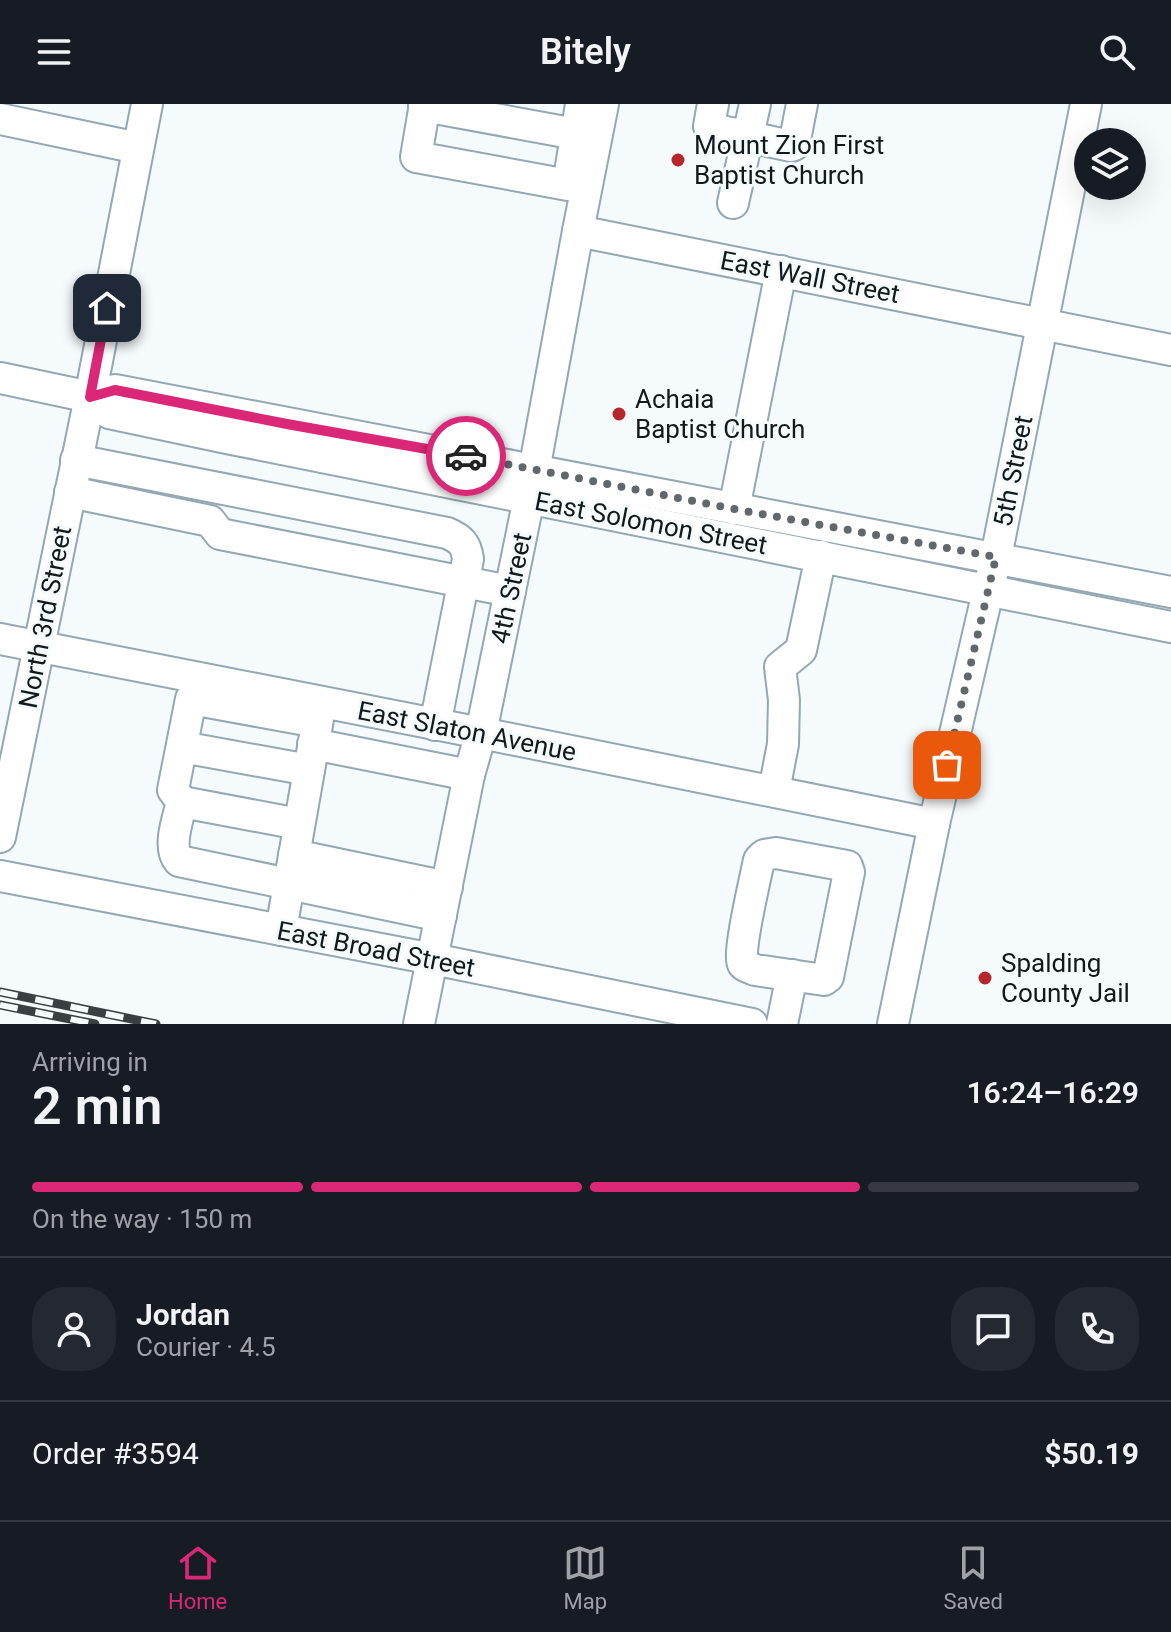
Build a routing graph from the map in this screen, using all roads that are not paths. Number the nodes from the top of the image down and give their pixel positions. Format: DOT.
graph roads {
  1 [pos="147,104"];
  2 [pos="713,104"];
  3 [pos="755,104"];
  4 [pos="802,104"];
  5 [pos="1086,104"];
  6 [pos="425,105"];
  7 [pos="603,106"];
  8 [pos="0,119"];
  9 [pos="576,134"];
  10 [pos="746,137"];
  11 [pos="138,148"];
  12 [pos="733,203"];
  13 [pos="578,231"];
  14 [pos="781,271"];
  15 [pos="1043,323"];
  16 [pos="1171,350"];
  17 [pos="0,378"];
  18 [pos="90,397"];
  19 [pos="227,438"];
  20 [pos="76,460"];
  21 [pos="535,469"];
  22 [pos="218,488"];
  23 [pos="70,492"];
  24 [pos="529,498"];
  25 [pos="734,509"];
  26 [pos="210,521"];
  27 [pos="821,556"];
  28 [pos="996,557"];
  29 [pos="464,582"];
  30 [pos="989,590"];
  31 [pos="510,591"];
  32 [pos="1171,592"];
  33 [pos="1171,627"];
  34 [pos="0,639"];
  35 [pos="39,647"];
  36 [pos="435,725"];
  37 [pos="481,733"];
  38 [pos="315,735"];
  39 [pos="182,747"];
  40 [pos="469,775"];
  41 [pos="774,791"];
  42 [pos="182,802"];
  43 [pos="299,824"];
  44 [pos="934,824"];
  45 [pos="0,837"];
  46 [pos="291,870"];
  47 [pos="0,876"];
  48 [pos="444,901"];
  49 [pos="281,930"];
  50 [pos="433,959"];
  51 [pos="792,975"];
  52 [pos="419,1024"];
  53 [pos="752,1024"];
  54 [pos="782,1024"];
  55 [pos="893,1024"];
  1 -- 11 [label="street, North 3rd Street"];
  2 -- 10 [label="street"];
  3 -- 10 [label="street"];
  4 -- 10 [label="street"];
  5 -- 15 [label="street, 5th Street"];
  6 -- 9 [label="street"];
  6 -- 9 [label="street"];
  7 -- 9 [label="street"];
  7 -- 13 [label="street, 4th Street"];
  8 -- 11 [label="street"];
  10 -- 12 [label="street"];
  11 -- 18 [label="street, North 3rd Street"];
  13 -- 14 [label="street, East Wall Street"];
  13 -- 21 [label="street, 4th Street"];
  14 -- 15 [label="street, East Wall Street"];
  14 -- 25 [label="street"];
  15 -- 16 [label="street, East Wall Street"];
  15 -- 28 [label="street, 5th Street"];
  17 -- 18 [label="street, East Solomon Street"];
  18 -- 19 [label="street, East Solomon Street"];
  18 -- 20 [label="street, North 3rd Street"];
  18 -- 21 [label="street, East Solomon Street"];
  19 -- 22 [label="street"];
  19 -- 24 [label="street, East Solomon Street"];
  20 -- 22 [label="street"];
  20 -- 23 [label="street, North 3rd Street"];
  21 -- 24 [label="street, 4th Street"];
  21 -- 25 [label="street, East Solomon Street"];
  22 -- 26 [label="street"];
  22 -- 29 [label="street"];
  23 -- 26 [label="street"];
  23 -- 35 [label="street, North 3rd Street"];
  24 -- 27 [label="street, East Solomon Street"];
  24 -- 31 [label="street, 4th Street"];
  25 -- 28 [label="street, East Solomon Street"];
  26 -- 29 [label="street"];
  27 -- 30 [label="street, East Solomon Street"];
  27 -- 41 [label="street"];
  28 -- 30 [label="street, 5th Street"];
  28 -- 32 [label="street, East Solomon Street"];
  29 -- 31 [label="street"];
  29 -- 36 [label="street"];
  30 -- 33 [label="street, East Solomon Street"];
  30 -- 44 [label="street, 5th Street"];
  31 -- 37 [label="street, 4th Street"];
  34 -- 35 [label="street, East Slaton Avenue"];
  35 -- 38 [label="street, East Slaton Avenue"];
  35 -- 45 [label="street, North 3rd Street"];
  36 -- 37 [label="street, East Slaton Avenue"];
  36 -- 38 [label="street, East Slaton Avenue"];
  37 -- 40 [label="street, 4th Street"];
  37 -- 41 [label="street, East Slaton Avenue"];
  38 -- 39 [label="street"];
  38 -- 39 [label="street"];
  38 -- 40 [label="street"];
  38 -- 43 [label="street"];
  39 -- 42 [label="street"];
  40 -- 48 [label="street, 4th Street"];
  41 -- 44 [label="street, East Slaton Avenue"];
  42 -- 43 [label="street"];
  42 -- 46 [label="street"];
  43 -- 46 [label="street"];
  44 -- 55 [label="street, 5th Street"];
  46 -- 48 [label="street"];
  46 -- 49 [label="street"];
  47 -- 49 [label="street, East Broad Street"];
  48 -- 50 [label="street, 4th Street"];
  49 -- 50 [label="street, East Broad Street"];
  50 -- 52 [label="street, 4th Street"];
  50 -- 53 [label="street, East Broad Street"];
  51 -- 51 [label="street"];
  51 -- 54 [label="street"];
}
